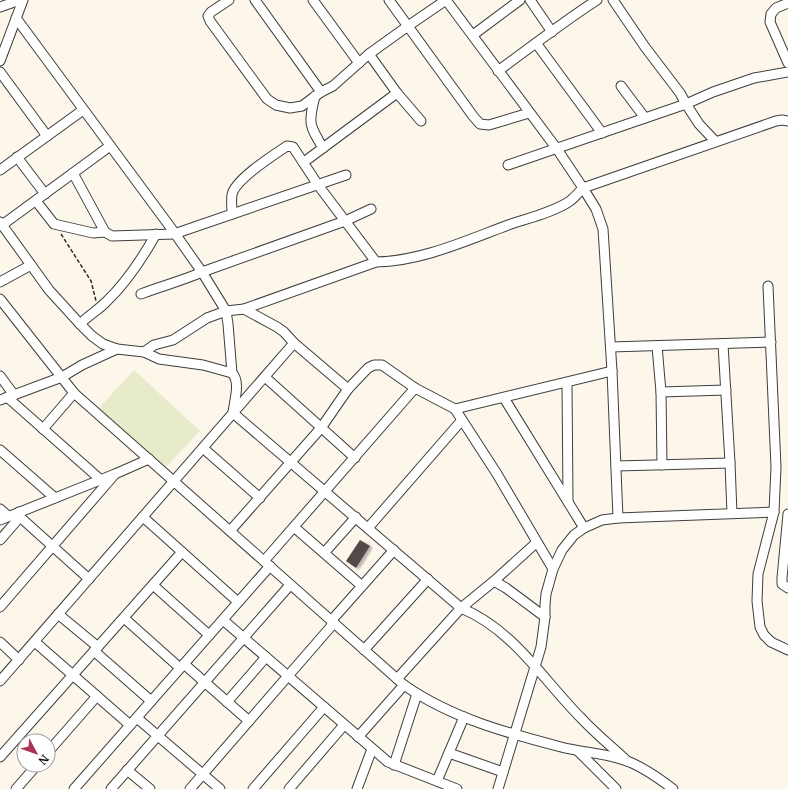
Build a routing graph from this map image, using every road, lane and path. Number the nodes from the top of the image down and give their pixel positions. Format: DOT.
graph roads {
  1 [pos="22,0"];
  2 [pos="229,0"];
  3 [pos="255,0"];
  4 [pos="313,0"];
  5 [pos="389,0"];
  6 [pos="446,0"];
  7 [pos="520,0"];
  8 [pos="530,0"];
  9 [pos="597,0"];
  10 [pos="613,0"];
  11 [pos="788,3"];
  12 [pos="0,8"];
  13 [pos="16,18"];
  14 [pos="408,26"];
  15 [pos="552,32"];
  16 [pos="473,35"];
  17 [pos="536,43"];
  18 [pos="369,54"];
  19 [pos="1,59"];
  20 [pos="359,63"];
  21 [pos="788,63"];
  22 [pos="498,71"];
  23 [pos="0,72"];
  24 [pos="788,72"];
  25 [pos="621,86"];
  26 [pos="397,93"];
  27 [pos="318,94"];
  28 [pos="686,104"];
  29 [pos="83,110"];
  30 [pos="529,113"];
  31 [pos="645,118"];
  32 [pos="421,121"];
  33 [pos="788,121"];
  34 [pos="602,133"];
  35 [pos="47,136"];
  36 [pos="715,141"];
  37 [pos="110,146"];
  38 [pos="322,148"];
  39 [pos="557,149"];
  40 [pos="17,157"];
  41 [pos="304,162"];
  42 [pos="508,165"];
  43 [pos="0,170"];
  44 [pos="73,173"];
  45 [pos="346,175"];
  46 [pos="318,185"];
  47 [pos="583,188"];
  48 [pos="46,194"];
  49 [pos="36,201"];
  50 [pos="371,209"];
  51 [pos="232,214"];
  52 [pos="345,221"];
  53 [pos="1,224"];
  54 [pos="54,224"];
  55 [pos="105,232"];
  56 [pos="156,234"];
  57 [pos="174,234"];
  58 [pos="376,262"];
  59 [pos="31,265"];
  60 [pos="202,272"];
  61 [pos="0,282"];
  62 [pos="768,286"];
  63 [pos="141,294"];
  64 [pos="0,298"];
  65 [pos="244,308"];
  66 [pos="96,309"];
  67 [pos="226,311"];
  68 [pos="80,324"];
  69 [pos="770,342"];
  70 [pos="294,343"];
  71 [pos="723,344"];
  72 [pos="658,346"];
  73 [pos="611,347"];
  74 [pos="117,349"];
  75 [pos="144,352"];
  76 [pos="612,371"];
  77 [pos="232,373"];
  78 [pos="0,376"];
  79 [pos="62,377"];
  80 [pos="265,377"];
  81 [pos="567,382"];
  82 [pos="415,388"];
  83 [pos="348,389"];
  84 [pos="726,390"];
  85 [pos="660,392"];
  86 [pos="74,393"];
  87 [pos="7,397"];
  88 [pos="504,398"];
  89 [pos="455,409"];
  90 [pos="233,413"];
  91 [pos="462,420"];
  92 [pos="321,428"];
  93 [pos="43,429"];
  94 [pos="203,448"];
  95 [pos="0,450"];
  96 [pos="355,458"];
  97 [pos="148,459"];
  98 [pos="292,462"];
  99 [pos="730,463"];
  100 [pos="662,465"];
  101 [pos="616,466"];
  102 [pos="115,474"];
  103 [pos="101,480"];
  104 [pos="174,482"];
  105 [pos="326,491"];
  106 [pos="55,498"];
  107 [pos="260,498"];
  108 [pos="568,503"];
  109 [pos="0,509"];
  110 [pos="774,512"];
  111 [pos="732,513"];
  112 [pos="19,514"];
  113 [pos="788,514"];
  114 [pos="143,517"];
  115 [pos="356,517"];
  116 [pos="4,518"];
  117 [pos="618,518"];
  118 [pos="294,527"];
  119 [pos="368,528"];
  120 [pos="584,528"];
  121 [pos="230,531"];
  122 [pos="0,540"];
  123 [pos="536,543"];
  124 [pos="52,546"];
  125 [pos="394,550"];
  126 [pos="182,552"];
  127 [pos="324,552"];
  128 [pos="267,564"];
  129 [pos="552,569"];
  130 [pos="89,579"];
  131 [pos="428,579"];
  132 [pos="494,581"];
  133 [pos="153,585"];
  134 [pos="290,585"];
  135 [pos="362,586"];
  136 [pos="788,588"];
  137 [pos="238,602"];
  138 [pos="0,607"];
  139 [pos="461,608"];
  140 [pos="58,614"];
  141 [pos="546,617"];
  142 [pos="124,618"];
  143 [pos="223,620"];
  144 [pos="333,622"];
  145 [pos="209,635"];
  146 [pos="244,638"];
  147 [pos="0,642"];
  148 [pos="35,642"];
  149 [pos="96,649"];
  150 [pos="364,650"];
  151 [pos="788,650"];
  152 [pos="266,657"];
  153 [pos="18,660"];
  154 [pos="182,666"];
  155 [pos="535,667"];
  156 [pos="73,675"];
  157 [pos="288,676"];
  158 [pos="397,679"];
  159 [pos="0,682"];
  160 [pos="205,682"];
  161 [pos="404,686"];
  162 [pos="417,694"];
  163 [pos="96,696"];
  164 [pos="151,701"];
  165 [pos="227,702"];
  166 [pos="324,707"];
  167 [pos="464,717"];
  168 [pos="137,718"];
  169 [pos="249,721"];
  170 [pos="130,725"];
  171 [pos="344,725"];
  172 [pos="158,735"];
  173 [pos="514,735"];
  174 [pos="358,737"];
  175 [pos="56,743"];
  176 [pos="372,749"];
  177 [pos="578,751"];
  178 [pos="449,753"];
  179 [pos="0,757"];
  180 [pos="627,761"];
  181 [pos="394,765"];
  182 [pos="127,770"];
  183 [pos="503,772"];
  184 [pos="29,773"];
  185 [pos="203,774"];
  186 [pos="436,781"];
  187 [pos="16,789"];
  188 [pos="74,789"];
  189 [pos="111,789"];
  190 [pos="150,789"];
  191 [pos="190,789"];
  192 [pos="220,789"];
  193 [pos="253,789"];
  194 [pos="289,789"];
  195 [pos="357,789"];
  196 [pos="457,789"];
  197 [pos="498,789"];
  198 [pos="616,789"];
  199 [pos="673,789"];
  1 -- 12 [label="street"];
  1 -- 13 [label="street"];
  2 -- 27 [label="street"];
  3 -- 27 [label="street"];
  4 -- 20 [label="street"];
  5 -- 14 [label="street"];
  6 -- 14 [label="street"];
  6 -- 16 [label="street"];
  7 -- 16 [label="street"];
  8 -- 15 [label="street"];
  9 -- 15 [label="street"];
  10 -- 28 [label="street"];
  11 -- 21 [label="street"];
  13 -- 19 [label="street"];
  13 -- 29 [label="street"];
  14 -- 18 [label="street"];
  14 -- 30 [label="street"];
  15 -- 17 [label="street"];
  16 -- 22 [label="street"];
  17 -- 22 [label="street"];
  17 -- 34 [label="street"];
  18 -- 20 [label="street"];
  18 -- 26 [label="street"];
  20 -- 27 [label="street"];
  22 -- 30 [label="street"];
  23 -- 35 [label="street"];
  24 -- 28 [label="street"];
  25 -- 31 [label="street"];
  26 -- 32 [label="street"];
  26 -- 38 [label="street"];
  27 -- 38 [label="street"];
  28 -- 31 [label="street"];
  28 -- 36 [label="street"];
  29 -- 35 [label="street"];
  29 -- 37 [label="street"];
  30 -- 39 [label="street"];
  31 -- 34 [label="street"];
  33 -- 36 [label="street"];
  34 -- 39 [label="street"];
  35 -- 40 [label="street"];
  36 -- 47 [label="street"];
  37 -- 44 [label="street"];
  37 -- 57 [label="street"];
  38 -- 41 [label="street"];
  39 -- 42 [label="street"];
  39 -- 47 [label="street"];
  40 -- 43 [label="street"];
  40 -- 48 [label="street"];
  41 -- 46 [label="street"];
  41 -- 51 [label="street"];
  44 -- 48 [label="street"];
  44 -- 55 [label="street"];
  45 -- 46 [label="street"];
  46 -- 51 [label="street"];
  46 -- 52 [label="street"];
  47 -- 58 [label="street"];
  47 -- 73 [label="street"];
  48 -- 49 [label="street"];
  49 -- 53 [label="street"];
  49 -- 54 [label="street"];
  50 -- 52 [label="street"];
  51 -- 57 [label="street"];
  52 -- 58 [label="street"];
  52 -- 60 [label="street"];
  53 -- 59 [label="street"];
  54 -- 55 [label="street"];
  54 -- 66 [label="path"];
  55 -- 56 [label="street"];
  56 -- 57 [label="street"];
  56 -- 66 [label="street"];
  57 -- 60 [label="street"];
  58 -- 65 [label="street"];
  59 -- 61 [label="street"];
  59 -- 68 [label="street"];
  60 -- 63 [label="street"];
  60 -- 67 [label="street"];
  62 -- 69 [label="street"];
  64 -- 79 [label="street"];
  65 -- 67 [label="street"];
  65 -- 70 [label="street"];
  66 -- 68 [label="street"];
  67 -- 75 [label="street"];
  67 -- 77 [label="street"];
  68 -- 74 [label="street"];
  69 -- 71 [label="street"];
  69 -- 110 [label="street"];
  70 -- 80 [label="street"];
  70 -- 83 [label="street"];
  71 -- 72 [label="street"];
  71 -- 84 [label="street"];
  72 -- 73 [label="street"];
  72 -- 85 [label="street"];
  73 -- 76 [label="street"];
  74 -- 75 [label="street"];
  74 -- 79 [label="street"];
  75 -- 77 [label="street"];
  76 -- 81 [label="street"];
  76 -- 101 [label="street"];
  77 -- 90 [label="street"];
  78 -- 87 [label="street"];
  79 -- 86 [label="street"];
  79 -- 87 [label="street"];
  80 -- 90 [label="street"];
  80 -- 92 [label="street"];
  81 -- 88 [label="street"];
  81 -- 108 [label="street"];
  82 -- 83 [label="street"];
  82 -- 89 [label="street"];
  82 -- 96 [label="street"];
  83 -- 92 [label="street"];
  84 -- 85 [label="street"];
  84 -- 99 [label="street"];
  85 -- 100 [label="street"];
  86 -- 93 [label="street"];
  86 -- 97 [label="street"];
  87 -- 93 [label="street"];
  88 -- 89 [label="street"];
  88 -- 108 [label="street"];
  89 -- 91 [label="street"];
  90 -- 94 [label="street"];
  90 -- 98 [label="street"];
  91 -- 119 [label="street"];
  91 -- 123 [label="street"];
  92 -- 96 [label="street"];
  92 -- 98 [label="street"];
  93 -- 103 [label="street"];
  94 -- 104 [label="street"];
  94 -- 107 [label="street"];
  95 -- 106 [label="street"];
  96 -- 105 [label="street"];
  97 -- 102 [label="street"];
  97 -- 104 [label="street"];
  98 -- 105 [label="street"];
  98 -- 107 [label="street"];
  99 -- 100 [label="street"];
  99 -- 111 [label="street"];
  100 -- 101 [label="street"];
  101 -- 117 [label="street"];
  102 -- 103 [label="street"];
  102 -- 124 [label="street"];
  103 -- 106 [label="street"];
  104 -- 114 [label="street"];
  104 -- 121 [label="street"];
  105 -- 115 [label="street"];
  105 -- 118 [label="street"];
  106 -- 112 [label="street"];
  107 -- 121 [label="street"];
  108 -- 120 [label="street"];
  109 -- 116 [label="street"];
  110 -- 111 [label="street"];
  110 -- 151 [label="street"];
  111 -- 117 [label="street"];
  112 -- 116 [label="street"];
  112 -- 122 [label="street"];
  112 -- 124 [label="street"];
  113 -- 136 [label="street"];
  114 -- 126 [label="street"];
  114 -- 130 [label="street"];
  115 -- 119 [label="street"];
  115 -- 127 [label="street"];
  117 -- 120 [label="street"];
  118 -- 127 [label="street"];
  118 -- 128 [label="street"];
  119 -- 125 [label="street"];
  120 -- 129 [label="street"];
  121 -- 128 [label="street"];
  123 -- 129 [label="street"];
  123 -- 132 [label="street"];
  124 -- 130 [label="street"];
  124 -- 138 [label="street"];
  125 -- 131 [label="street"];
  125 -- 135 [label="street"];
  126 -- 133 [label="street"];
  126 -- 137 [label="street"];
  127 -- 135 [label="street"];
  128 -- 134 [label="street"];
  128 -- 137 [label="street"];
  129 -- 141 [label="street"];
  130 -- 140 [label="street"];
  131 -- 139 [label="street"];
  131 -- 150 [label="street"];
  132 -- 139 [label="street"];
  132 -- 141 [label="street"];
  133 -- 142 [label="street"];
  133 -- 145 [label="street"];
  134 -- 144 [label="street"];
  134 -- 146 [label="street"];
  135 -- 144 [label="street"];
  137 -- 143 [label="street"];
  139 -- 155 [label="street"];
  139 -- 158 [label="street"];
  140 -- 148 [label="street"];
  140 -- 149 [label="street"];
  141 -- 155 [label="street"];
  142 -- 149 [label="street"];
  142 -- 154 [label="street"];
  143 -- 145 [label="street"];
  143 -- 146 [label="street"];
  144 -- 150 [label="street"];
  144 -- 157 [label="street"];
  145 -- 154 [label="street"];
  146 -- 152 [label="street"];
  146 -- 160 [label="street"];
  147 -- 153 [label="street"];
  148 -- 153 [label="street"];
  148 -- 156 [label="street"];
  149 -- 156 [label="street"];
  149 -- 164 [label="street"];
  150 -- 158 [label="street"];
  152 -- 157 [label="street"];
  152 -- 165 [label="street"];
  153 -- 159 [label="street"];
  154 -- 160 [label="street"];
  154 -- 164 [label="street"];
  155 -- 173 [label="street"];
  155 -- 180 [label="street"];
  156 -- 163 [label="street"];
  156 -- 179 [label="street"];
  157 -- 166 [label="street"];
  157 -- 169 [label="street"];
  158 -- 161 [label="street"];
  160 -- 165 [label="street"];
  160 -- 172 [label="street"];
  161 -- 162 [label="street"];
  161 -- 174 [label="street"];
  162 -- 167 [label="street"];
  162 -- 181 [label="street"];
  163 -- 170 [label="street"];
  163 -- 175 [label="street"];
  164 -- 168 [label="street"];
  165 -- 169 [label="street"];
  166 -- 171 [label="street"];
  166 -- 193 [label="street"];
  167 -- 173 [label="street"];
  167 -- 178 [label="street"];
  168 -- 170 [label="street"];
  168 -- 172 [label="street"];
  169 -- 185 [label="street"];
  170 -- 188 [label="street"];
  171 -- 174 [label="street"];
  171 -- 194 [label="street"];
  172 -- 182 [label="street"];
  172 -- 185 [label="street"];
  173 -- 177 [label="street"];
  173 -- 183 [label="street"];
  174 -- 176 [label="street"];
  176 -- 181 [label="street"];
  176 -- 195 [label="street"];
  177 -- 180 [label="street"];
  177 -- 198 [label="street"];
  178 -- 183 [label="street"];
  178 -- 186 [label="street"];
  180 -- 199 [label="street"];
  181 -- 186 [label="street"];
  182 -- 189 [label="street"];
  182 -- 190 [label="street"];
  183 -- 197 [label="street"];
  184 -- 187 [label="street"];
  185 -- 191 [label="street"];
  185 -- 192 [label="street"];
  186 -- 196 [label="street"];
}
